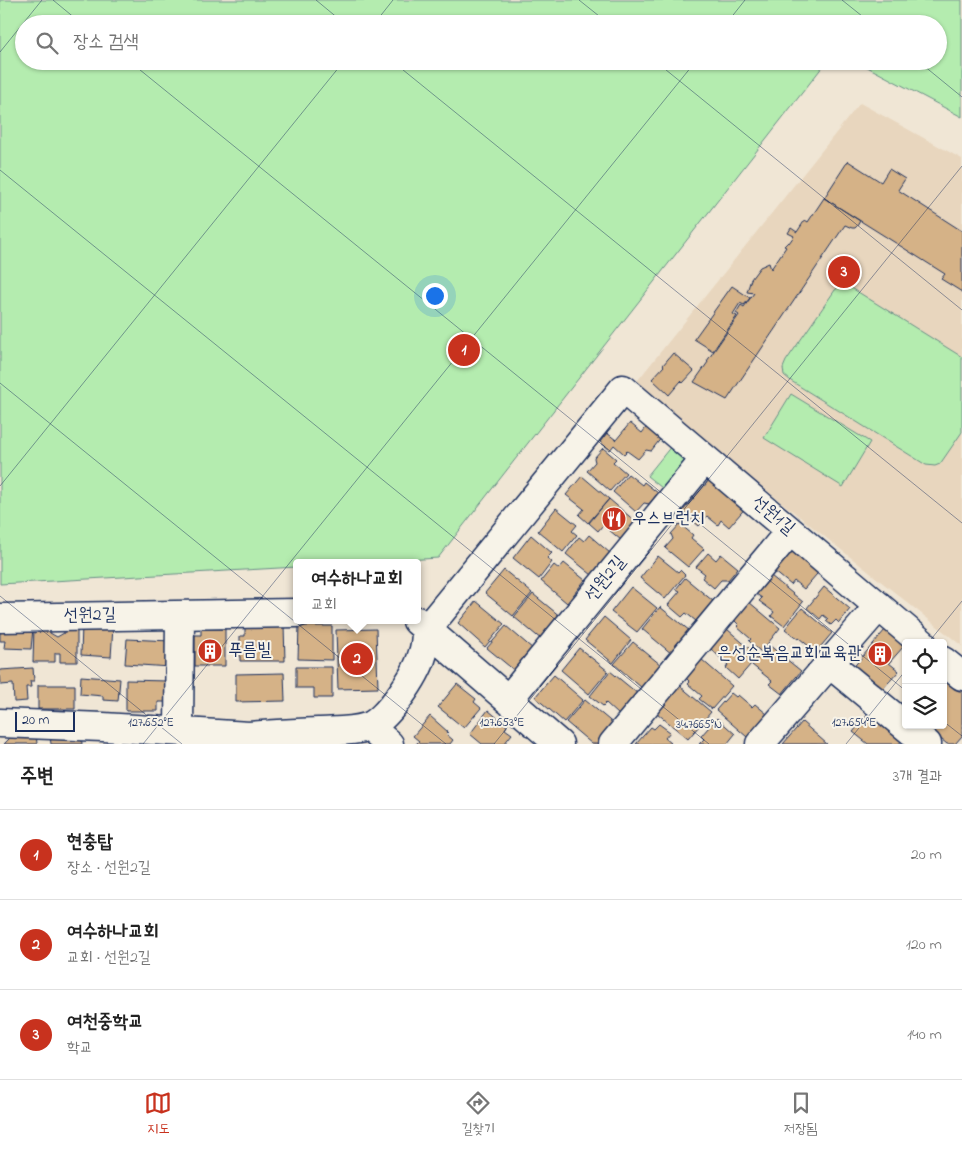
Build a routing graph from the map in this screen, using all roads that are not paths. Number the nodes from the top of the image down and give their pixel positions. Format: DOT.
graph roads {
  1 [pos="705,459"];
  2 [pos="790,531"];
  3 [pos="879,606"];
  4 [pos="293,613"];
  5 [pos="180,615"];
  6 [pos="0,618"];
  7 [pos="421,625"];
  8 [pos="917,639"];
  9 [pos="830,664"];
  10 [pos="947,664"];
  11 [pos="962,676"];
  12 [pos="508,700"];
  13 [pos="0,723"];
  14 [pos="178,731"];
  15 [pos="104,736"];
  16 [pos="379,736"];
  17 [pos="248,740"];
  18 [pos="559,744"];
  19 [pos="613,744"];
  20 [pos="760,744"];
  21 [pos="927,744"];
  1 -- 2 [label="street, 선원1길"];
  1 -- 7 [label="street, 선원1길"];
  1 -- 12 [label="street, 선원2길"];
  2 -- 3 [label="street, 선원1길"];
  2 -- 19 [label="street"];
  3 -- 8 [label="street, 선원1길"];
  3 -- 9 [label="street"];
  4 -- 5 [label="street, 선원2길"];
  5 -- 6 [label="street, 선원2길"];
  5 -- 14 [label="street"];
  7 -- 12 [label="street"];
  7 -- 16 [label="street"];
  9 -- 20 [label="street"];
  9 -- 21 [label="street"];
  10 -- 11 [label="street"];
  12 -- 18 [label="street"];
  13 -- 15 [label="street"];
  14 -- 15 [label="street"];
  14 -- 17 [label="street"];
  16 -- 17 [label="street"];
}
